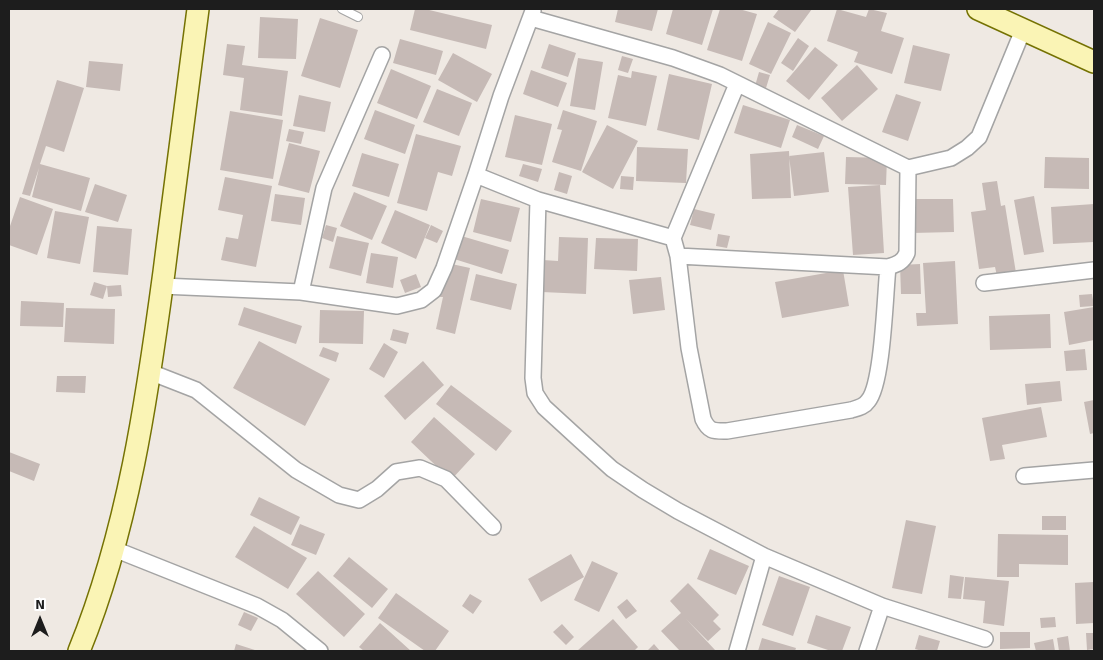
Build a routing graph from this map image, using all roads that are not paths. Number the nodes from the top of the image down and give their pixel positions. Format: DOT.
graph roads {
  1 [pos="198,9"];
  2 [pos="342,9"];
  3 [pos="978,9"];
  4 [pos="532,14"];
  5 [pos="358,17"];
  6 [pos="1023,30"];
  7 [pos="382,55"];
  8 [pos="1094,62"];
  9 [pos="737,84"];
  10 [pos="908,168"];
  11 [pos="476,176"];
  12 [pos="538,200"];
  13 [pos="673,238"];
  14 [pos="678,256"];
  15 [pos="888,267"];
  16 [pos="1094,270"];
  17 [pos="984,283"];
  18 [pos="162,286"];
  19 [pos="301,292"];
  20 [pos="150,372"];
  21 [pos="1094,470"];
  22 [pos="1024,476"];
  23 [pos="493,528"];
  24 [pos="114,549"];
  25 [pos="764,556"];
  26 [pos="882,606"];
  27 [pos="985,639"];
  28 [pos="79,651"];
  29 [pos="320,651"];
  30 [pos="737,651"];
  31 [pos="867,651"];
  1 -- 18 [label="street"];
  2 -- 5 [label="lane"];
  3 -- 6 [label="street"];
  4 -- 9 [label="street"];
  4 -- 11 [label="street"];
  6 -- 8 [label="street"];
  6 -- 10 [label="street"];
  7 -- 19 [label="street"];
  9 -- 10 [label="street"];
  9 -- 13 [label="street"];
  10 -- 15 [label="street"];
  11 -- 12 [label="street"];
  11 -- 19 [label="street"];
  12 -- 13 [label="street"];
  12 -- 25 [label="street"];
  13 -- 14 [label="street"];
  14 -- 15 [label="street"];
  14 -- 15 [label="street"];
  16 -- 17 [label="street"];
  18 -- 19 [label="street"];
  18 -- 20 [label="street"];
  20 -- 23 [label="street"];
  20 -- 24 [label="street"];
  21 -- 22 [label="street"];
  24 -- 28 [label="street"];
  24 -- 29 [label="street"];
  25 -- 26 [label="street"];
  25 -- 30 [label="street"];
  26 -- 27 [label="street"];
  26 -- 31 [label="street"];
}
